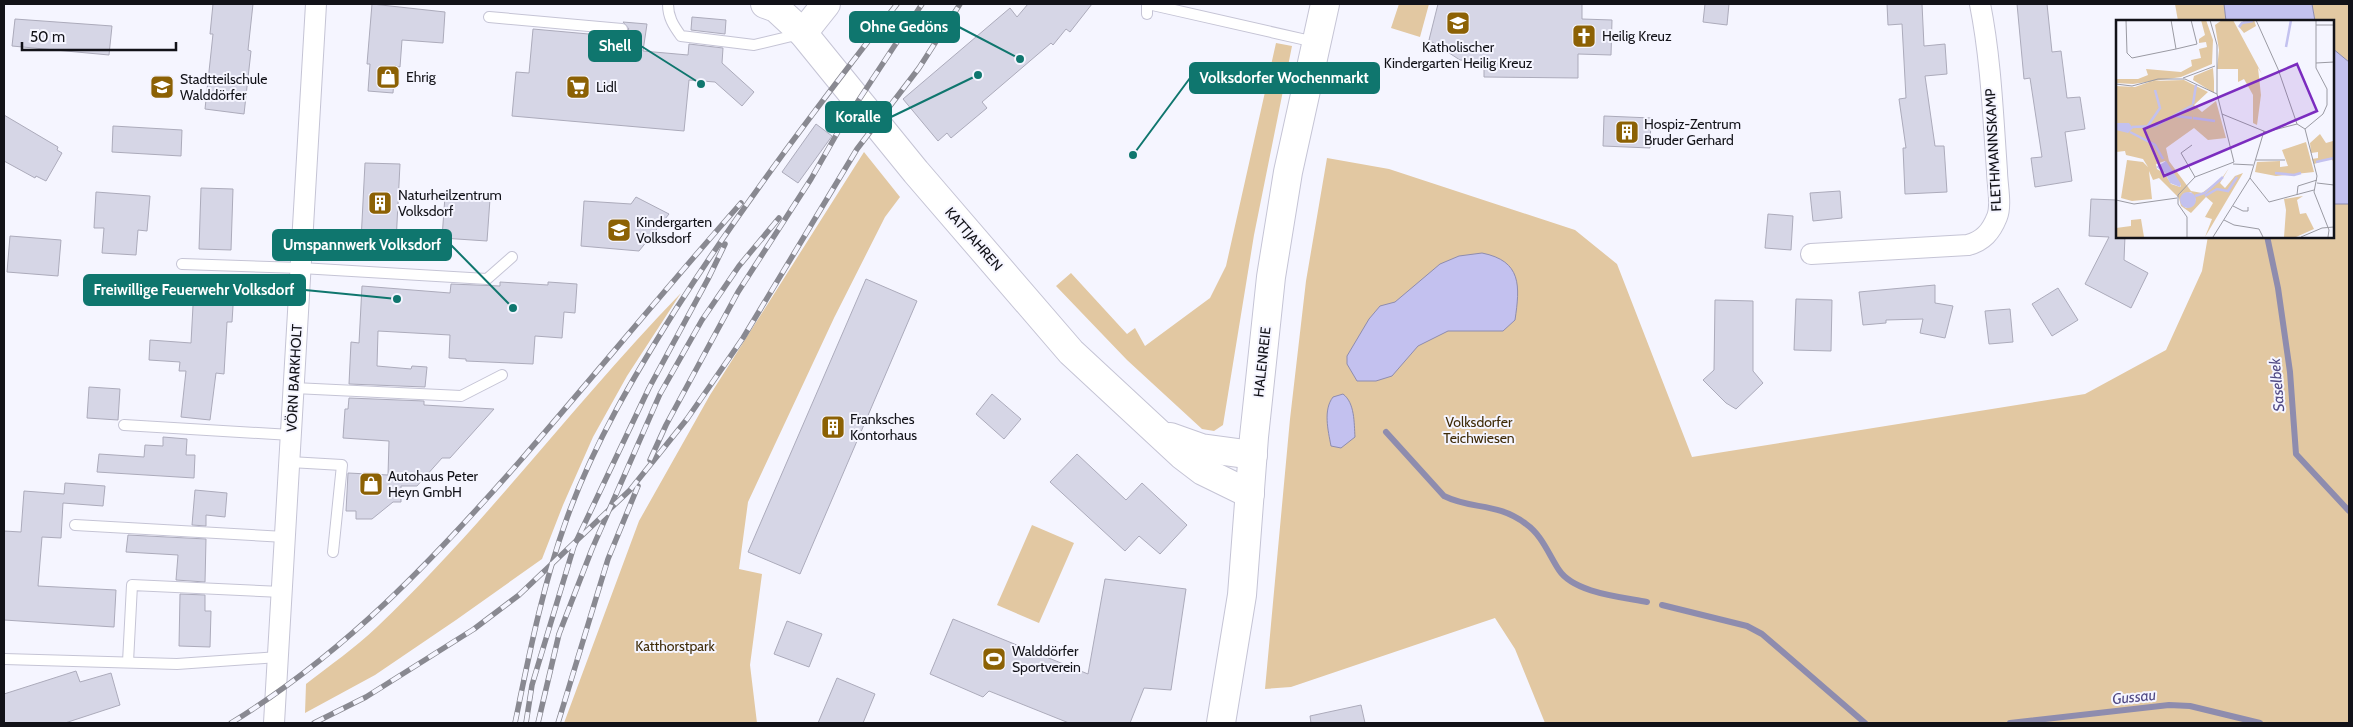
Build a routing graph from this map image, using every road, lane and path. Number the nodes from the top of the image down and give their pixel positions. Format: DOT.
graph roads {
  1 [pos="316,4"];
  2 [pos="668,4"];
  3 [pos="765,4"];
  4 [pos="826,4"];
  5 [pos="1325,4"];
  6 [pos="1980,4"];
  7 [pos="1147,7"];
  8 [pos="1182,8"];
  9 [pos="489,17"];
  10 [pos="622,29"];
  11 [pos="803,33"];
  12 [pos="1315,42"];
  13 [pos="1811,254"];
  14 [pos="512,257"];
  15 [pos="182,264"];
  16 [pos="301,268"];
  17 [pos="502,375"];
  18 [pos="294,388"];
  19 [pos="124,425"];
  20 [pos="1159,432"];
  21 [pos="291,436"];
  22 [pos="1253,455"];
  23 [pos="290,462"];
  24 [pos="1250,494"];
  25 [pos="75,525"];
  26 [pos="285,537"];
  27 [pos="333,552"];
  28 [pos="282,592"];
  29 [pos="278,657"];
  30 [pos="4,659"];
  31 [pos="128,662"];
  32 [pos="274,723"];
  33 [pos="1221,723"];
  1 -- 16 [label="street, VÖRN BARKHOLT"];
  2 -- 11 [label="lane"];
  3 -- 11 [label="street, KATTJAHREN"];
  4 -- 11 [label="street"];
  5 -- 12 [label="street, HALENREIE"];
  6 -- 13 [label="street, FLETHMANNSKAMP"];
  7 -- 8 [label="lane"];
  8 -- 12 [label="lane"];
  9 -- 10 [label="lane"];
  11 -- 20 [label="street, KATTJAHREN"];
  12 -- 22 [label="street, HALENREIE"];
  14 -- 16 [label="lane"];
  15 -- 16 [label="lane"];
  16 -- 18 [label="street, VÖRN BARKHOLT"];
  17 -- 18 [label="lane"];
  18 -- 21 [label="street, VÖRN BARKHOLT"];
  19 -- 21 [label="lane"];
  20 -- 22 [label="street, KATTJAHREN"];
  20 -- 24 [label="street, KATTJAHREN"];
  21 -- 23 [label="street, VÖRN BARKHOLT"];
  22 -- 24 [label="street, HALENREIE"];
  23 -- 26 [label="street, VÖRN BARKHOLT"];
  23 -- 27 [label="lane"];
  24 -- 33 [label="street, HALENREIE"];
  25 -- 26 [label="lane"];
  26 -- 28 [label="street, VÖRN BARKHOLT"];
  28 -- 29 [label="street, VÖRN BARKHOLT"];
  28 -- 31 [label="lane"];
  29 -- 31 [label="lane"];
  29 -- 32 [label="street, VÖRN BARKHOLT"];
  30 -- 31 [label="lane"];
}
